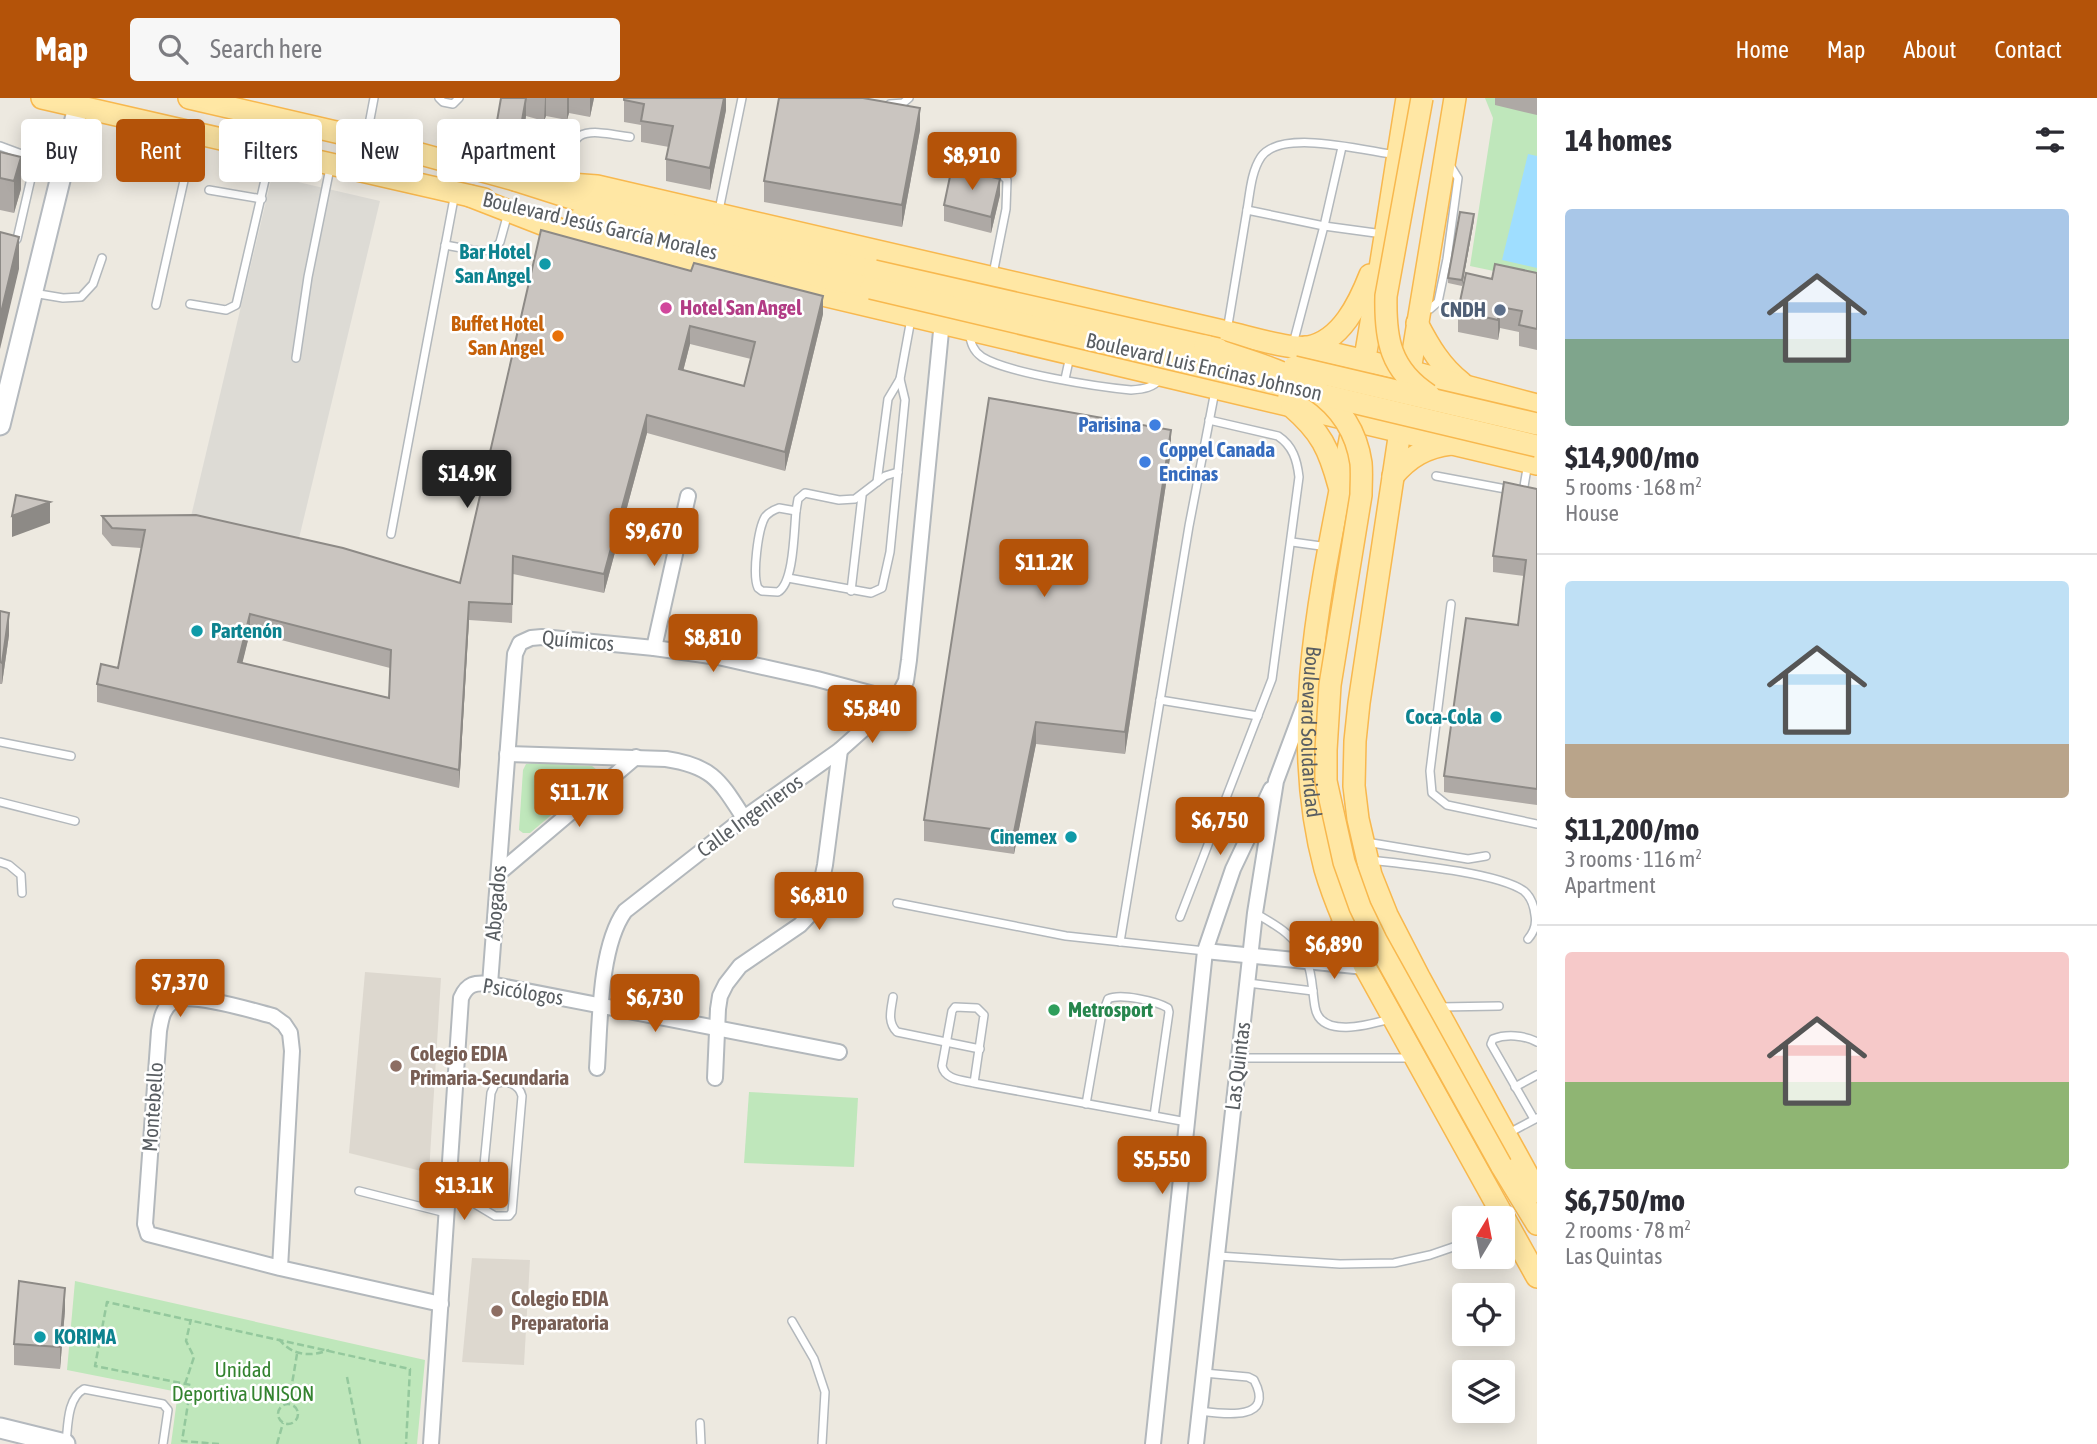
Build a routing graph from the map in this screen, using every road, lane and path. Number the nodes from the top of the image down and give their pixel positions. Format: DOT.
graph roads {
  1 [pos="42,98"];
  2 [pos="189,98"];
  3 [pos="374,98"];
  4 [pos="439,98"];
  5 [pos="459,98"];
  6 [pos="742,98"];
  7 [pos="909,98"];
  8 [pos="1406,98"];
  9 [pos="1422,98"];
  10 [pos="1455,98"];
  11 [pos="884,103"];
  12 [pos="78,107"];
  13 [pos="75,119"];
  14 [pos="134,119"];
  15 [pos="370,119"];
  16 [pos="336,132"];
  17 [pos="630,137"];
  18 [pos="0,146"];
  19 [pos="1342,147"];
  20 [pos="21,154"];
  21 [pos="423,155"];
  22 [pos="1397,155"];
  23 [pos="952,158"];
  24 [pos="322,162"];
  25 [pos="330,164"];
  26 [pos="30,182"];
  27 [pos="61,182"];
  28 [pos="184,182"];
  29 [pos="266,182"];
  30 [pos="209,190"];
  31 [pos="564,190"];
  32 [pos="462,194"];
  33 [pos="262,200"];
  34 [pos="509,209"];
  35 [pos="1247,210"];
  36 [pos="718,215"];
  37 [pos="1324,226"];
  38 [pos="1383,239"];
  39 [pos="445,245"];
  40 [pos="0,253"];
  41 [pos="102,258"];
  42 [pos="993,278"];
  43 [pos="873,280"];
  44 [pos="33,293"];
  45 [pos="190,304"];
  46 [pos="156,305"];
  47 [pos="912,314"];
  48 [pos="1418,318"];
  49 [pos="942,321"];
  50 [pos="968,328"];
  51 [pos="1227,332"];
  52 [pos="1205,346"];
  53 [pos="1299,347"];
  54 [pos="1071,352"];
  55 [pos="296,358"];
  56 [pos="1364,361"];
  57 [pos="1409,371"];
  58 [pos="1164,374"];
  59 [pos="900,379"];
  60 [pos="1065,379"];
  61 [pos="1216,386"];
  62 [pos="1466,387"];
  63 [pos="1288,404"];
  64 [pos="1537,405"];
  65 [pos="1209,420"];
  66 [pos="1353,421"];
  67 [pos="1537,424"];
  68 [pos="0,425"];
  69 [pos="1400,431"];
  70 [pos="1455,444"];
  71 [pos="1535,454"];
  72 [pos="898,472"];
  73 [pos="1393,476"];
  74 [pos="1436,476"];
  75 [pos="877,482"];
  76 [pos="1340,492"];
  77 [pos="1523,492"];
  78 [pos="688,496"];
  79 [pos="862,496"];
  80 [pos="1537,500"];
  81 [pos="796,511"];
  82 [pos="391,534"];
  83 [pos="1292,542"];
  84 [pos="1329,548"];
  85 [pos="788,578"];
  86 [pos="851,591"];
  87 [pos="1320,600"];
  88 [pos="1451,604"];
  89 [pos="1374,608"];
  90 [pos="653,648"];
  91 [pos="516,654"];
  92 [pos="1308,695"];
  93 [pos="897,700"];
  94 [pos="1160,700"];
  95 [pos="1258,716"];
  96 [pos="0,742"];
  97 [pos="840,750"];
  98 [pos="507,754"];
  99 [pos="71,756"];
  100 [pos="636,758"];
  101 [pos="1276,780"];
  102 [pos="0,802"];
  103 [pos="744,818"];
  104 [pos="75,821"];
  105 [pos="1537,824"];
  106 [pos="1364,851"];
  107 [pos="1486,856"];
  108 [pos="0,862"];
  109 [pos="499,873"];
  110 [pos="22,893"];
  111 [pos="897,903"];
  112 [pos="1255,913"];
  113 [pos="1180,917"];
  114 [pos="1343,920"];
  115 [pos="1528,939"];
  116 [pos="1120,942"];
  117 [pos="1205,951"];
  118 [pos="1251,957"];
  119 [pos="1307,960"];
  120 [pos="1365,967"];
  121 [pos="489,984"];
  122 [pos="1248,984"];
  123 [pos="1313,991"];
  124 [pos="893,997"];
  125 [pos="602,1006"];
  126 [pos="1499,1006"];
  127 [pos="1436,1007"];
  128 [pos="1394,1018"];
  129 [pos="717,1028"];
  130 [pos="946,1042"];
  131 [pos="1537,1042"];
  132 [pos="980,1049"];
  133 [pos="839,1052"];
  134 [pos="1238,1058"];
  135 [pos="1416,1058"];
  136 [pos="597,1068"];
  137 [pos="1537,1075"];
  138 [pos="715,1078"];
  139 [pos="974,1083"];
  140 [pos="1515,1087"];
  141 [pos="1086,1104"];
  142 [pos="1154,1116"];
  143 [pos="1536,1119"];
  144 [pos="1188,1123"];
  145 [pos="1507,1135"];
  146 [pos="359,1191"];
  147 [pos="1537,1192"];
  148 [pos="448,1196"];
  149 [pos="480,1206"];
  150 [pos="1495,1206"];
  151 [pos="447,1213"];
  152 [pos="1537,1224"];
  153 [pos="1516,1243"];
  154 [pos="1452,1247"];
  155 [pos="1217,1256"];
  156 [pos="280,1268"];
  157 [pos="1537,1278"];
  158 [pos="441,1304"];
  159 [pos="191,1319"];
  160 [pos="792,1321"];
  161 [pos="279,1338"];
  162 [pos="329,1350"];
  163 [pos="296,1354"];
  164 [pos="1204,1373"];
  165 [pos="347,1377"];
  166 [pos="185,1384"];
  167 [pos="289,1404"];
  168 [pos="1200,1411"];
  169 [pos="283,1423"];
  170 [pos="700,1423"];
  171 [pos="0,1428"];
  172 [pos="65,1444"];
  173 [pos="163,1444"];
  174 [pos="219,1444"];
  175 [pos="277,1444"];
  176 [pos="360,1444"];
  177 [pos="406,1444"];
  178 [pos="431,1444"];
  179 [pos="701,1444"];
  180 [pos="822,1444"];
  181 [pos="1153,1444"];
  182 [pos="1196,1444"];
  1 -- 12 [label="main road, Boulevard Jesús García Morales"];
  2 -- 16 [label="main road, Boulevard Jesús García Morales"];
  3 -- 15 [label="lane"];
  4 -- 5 [label="lane"];
  6 -- 36 [label="lane"];
  7 -- 11 [label="lane"];
  8 -- 22 [label="main road, Boulevard Solidaridad"];
  9 -- 71 [label="main road, bridge"];
  10 -- 48 [label="main road, Boulevard Solidaridad"];
  12 -- 13 [label="street"];
  12 -- 14 [label="main road, Boulevard Jesús García Morales"];
  17 -- 31 [label="lane"];
  18 -- 20 [label="lane"];
  19 -- 22 [label="lane"];
  19 -- 35 [label="lane"];
  19 -- 37 [label="lane"];
  21 -- 31 [label="main road, Boulevard Jesús García Morales"];
  22 -- 38 [label="main road, Boulevard Solidaridad"];
  23 -- 42 [label="lane"];
  24 -- 25 [label="main road, Boulevard Jesús García Morales"];
  25 -- 32 [label="main road, Boulevard Jesús García Morales"];
  25 -- 55 [label="lane"];
  26 -- 40 [label="lane"];
  27 -- 44 [label="street"];
  28 -- 46 [label="lane"];
  29 -- 33 [label="lane"];
  30 -- 33 [label="lane"];
  31 -- 36 [label="main road"];
  31 -- 43 [label="main road, Boulevard Jesús García Morales"];
  32 -- 34 [label="main road, Boulevard Jesús García Morales"];
  32 -- 39 [label="lane"];
  33 -- 45 [label="lane"];
  34 -- 39 [label="lane"];
  34 -- 43 [label="main road, Boulevard Jesús García Morales"];
  34 -- 47 [label="main road"];
  35 -- 37 [label="lane"];
  35 -- 51 [label="lane"];
  36 -- 42 [label="main road"];
  37 -- 38 [label="lane"];
  37 -- 53 [label="lane"];
  38 -- 53 [label="main road"];
  38 -- 56 [label="main road, Boulevard Solidaridad"];
  39 -- 82 [label="lane"];
  41 -- 44 [label="lane"];
  42 -- 51 [label="main road"];
  43 -- 52 [label="main road, Boulevard Luis Encinas Johnson, bridge"];
  43 -- 71 [label="main road, Boulevard Luis Encinas Johnson, bridge"];
  44 -- 68 [label="street"];
  47 -- 49 [label="main road"];
  47 -- 59 [label="lane"];
  48 -- 57 [label="main road, Boulevard Solidaridad"];
  48 -- 62 [label="main road"];
  49 -- 50 [label="main road"];
  49 -- 93 [label="street"];
  50 -- 54 [label="main road"];
  50 -- 60 [label="lane"];
  51 -- 53 [label="main road"];
  51 -- 61 [label="lane"];
  52 -- 67 [label="main road, Boulevard Luis Encinas Johnson, bridge"];
  52 -- 152 [label="main road, bridge"];
  53 -- 56 [label="main road"];
  54 -- 58 [label="main road"];
  54 -- 60 [label="lane"];
  56 -- 57 [label="main road"];
  56 -- 66 [label="main road, Boulevard Solidaridad"];
  57 -- 62 [label="main road"];
  57 -- 69 [label="main road, Boulevard Solidaridad"];
  58 -- 60 [label="lane"];
  58 -- 61 [label="main road"];
  59 -- 72 [label="lane"];
  59 -- 75 [label="lane"];
  61 -- 63 [label="main road"];
  61 -- 65 [label="lane"];
  62 -- 64 [label="main road"];
  63 -- 66 [label="main road"];
  63 -- 76 [label="main road"];
  64 -- 71 [label="lane"];
  65 -- 83 [label="lane"];
  65 -- 94 [label="lane"];
  66 -- 69 [label="main road"];
  66 -- 76 [label="main road, Boulevard Solidaridad"];
  69 -- 70 [label="main road"];
  69 -- 73 [label="main road, Boulevard Solidaridad"];
  70 -- 71 [label="main road"];
  70 -- 73 [label="main road"];
  71 -- 77 [label="lane"];
  72 -- 75 [label="lane"];
  72 -- 86 [label="lane"];
  73 -- 89 [label="main road, Boulevard Solidaridad"];
  74 -- 77 [label="lane"];
  75 -- 79 [label="lane"];
  76 -- 84 [label="main road, Boulevard Solidaridad"];
  77 -- 80 [label="lane"];
  78 -- 90 [label="street"];
  79 -- 81 [label="lane"];
  79 -- 86 [label="lane"];
  81 -- 85 [label="lane"];
  81 -- 85 [label="lane"];
  83 -- 84 [label="lane"];
  83 -- 95 [label="lane"];
  84 -- 87 [label="main road, Boulevard Solidaridad"];
  85 -- 86 [label="lane"];
  87 -- 89 [label="main road"];
  87 -- 92 [label="main road, Boulevard Solidaridad"];
  88 -- 105 [label="lane"];
  89 -- 106 [label="main road, Boulevard Solidaridad"];
  90 -- 91 [label="street, Químicos"];
  90 -- 93 [label="street, Químicos"];
  91 -- 98 [label="street, Abogados"];
  92 -- 101 [label="street, Las Quintas"];
  92 -- 114 [label="main road, Boulevard Solidaridad"];
  93 -- 97 [label="street, Calle Ingenieros"];
  94 -- 95 [label="lane"];
  94 -- 116 [label="lane"];
  95 -- 113 [label="lane"];
  96 -- 99 [label="lane"];
  97 -- 103 [label="street, Calle Ingenieros"];
  97 -- 129 [label="street"];
  98 -- 100 [label="street"];
  98 -- 109 [label="street, Abogados"];
  100 -- 103 [label="street"];
  100 -- 109 [label="street"];
  101 -- 112 [label="street, Las Quintas"];
  101 -- 117 [label="street, Las Quintas"];
  102 -- 104 [label="lane"];
  103 -- 125 [label="street, Calle Ingenieros"];
  106 -- 107 [label="lane"];
  106 -- 115 [label="lane"];
  106 -- 127 [label="main road, Boulevard Solidaridad"];
  108 -- 110 [label="lane"];
  109 -- 121 [label="street, Abogados"];
  111 -- 116 [label="lane"];
  112 -- 118 [label="street, Las Quintas"];
  112 -- 119 [label="lane"];
  114 -- 119 [label="street"];
  114 -- 120 [label="main road, Boulevard Solidaridad"];
  116 -- 117 [label="lane"];
  117 -- 118 [label="street"];
  117 -- 144 [label="street, Las Quintas"];
  118 -- 119 [label="street"];
  118 -- 122 [label="street, Las Quintas"];
  119 -- 120 [label="street"];
  119 -- 123 [label="lane"];
  120 -- 128 [label="main road, Boulevard Solidaridad"];
  121 -- 125 [label="street, Psicólogos"];
  121 -- 148 [label="street, Psicólogos"];
  122 -- 123 [label="lane"];
  122 -- 134 [label="street, Las Quintas"];
  123 -- 128 [label="lane"];
  124 -- 130 [label="lane"];
  125 -- 129 [label="street, Psicólogos"];
  125 -- 136 [label="street, Calle Ingenieros"];
  126 -- 127 [label="lane"];
  127 -- 145 [label="main road, Boulevard Solidaridad"];
  128 -- 135 [label="main road, Boulevard Solidaridad"];
  129 -- 133 [label="street, Psicólogos"];
  129 -- 138 [label="street"];
  130 -- 132 [label="lane"];
  130 -- 132 [label="lane"];
  130 -- 139 [label="lane"];
  131 -- 140 [label="lane"];
  132 -- 139 [label="lane"];
  134 -- 135 [label="lane"];
  134 -- 155 [label="street, Las Quintas"];
  135 -- 150 [label="main road, Boulevard Solidaridad"];
  137 -- 140 [label="lane"];
  139 -- 141 [label="lane"];
  140 -- 143 [label="lane"];
  141 -- 142 [label="lane"];
  141 -- 142 [label="lane"];
  142 -- 144 [label="lane"];
  143 -- 145 [label="lane"];
  144 -- 181 [label="street, Las Quintas"];
  145 -- 147 [label="main road, Boulevard Solidaridad"];
  146 -- 151 [label="lane"];
  148 -- 149 [label="lane"];
  148 -- 151 [label="street"];
  149 -- 149 [label="lane"];
  151 -- 158 [label="street"];
  153 -- 157 [label="main road, Boulevard Solidaridad"];
  154 -- 155 [label="lane"];
  155 -- 164 [label="street, Las Quintas"];
  156 -- 156 [label="street, Montebello"];
  156 -- 158 [label="street, Montebello"];
  158 -- 178 [label="street"];
  159 -- 161 [label="path"];
  159 -- 166 [label="path"];
  159 -- 166 [label="path"];
  160 -- 180 [label="lane"];
  161 -- 162 [label="path"];
  161 -- 163 [label="path"];
  162 -- 163 [label="path"];
  162 -- 177 [label="path"];
  163 -- 167 [label="path"];
  164 -- 168 [label="street, Las Quintas"];
  164 -- 168 [label="lane"];
  165 -- 176 [label="path"];
  166 -- 174 [label="path"];
  167 -- 169 [label="path"];
  167 -- 169 [label="path"];
  168 -- 182 [label="street, Las Quintas"];
  169 -- 175 [label="path"];
  170 -- 179 [label="lane"];
  171 -- 172 [label="street"];
  172 -- 173 [label="lane"];
}
